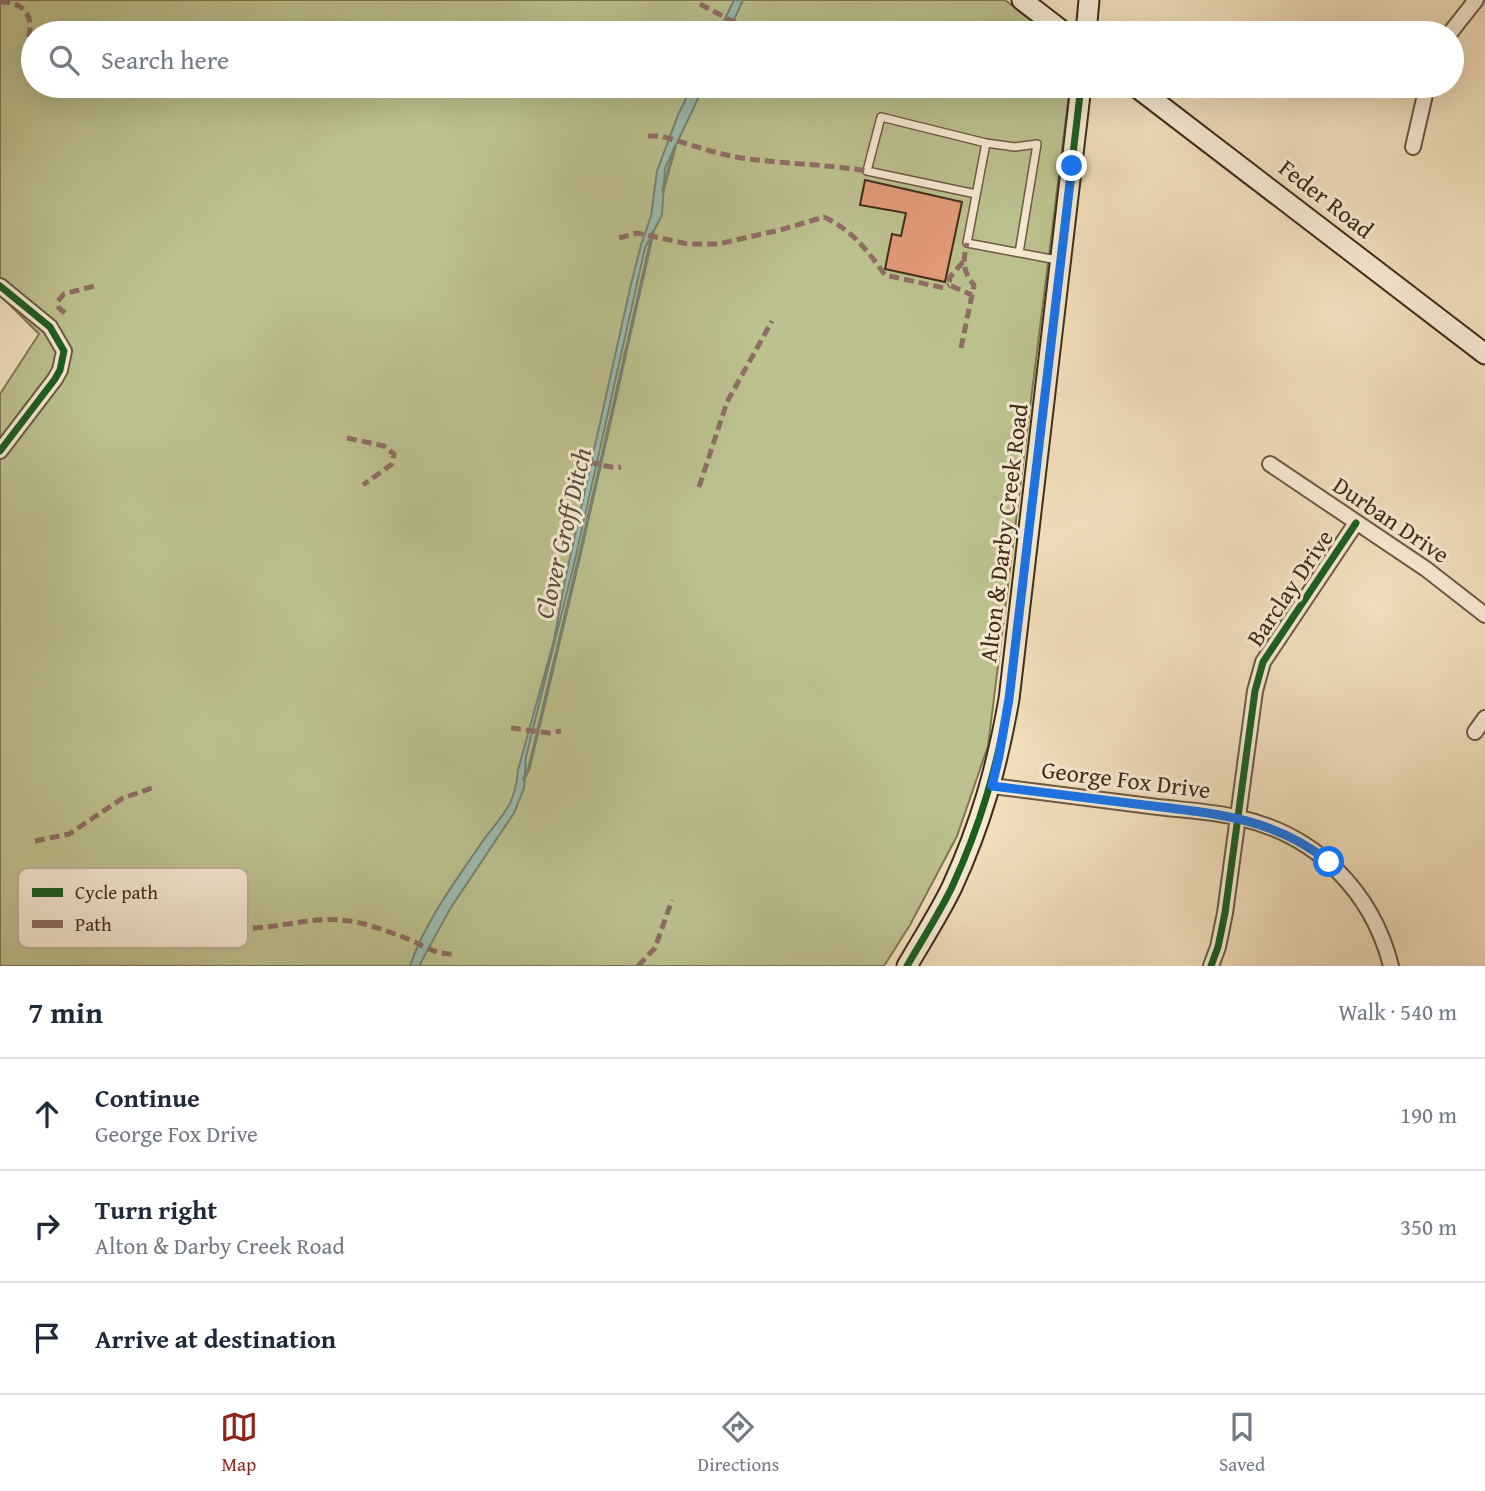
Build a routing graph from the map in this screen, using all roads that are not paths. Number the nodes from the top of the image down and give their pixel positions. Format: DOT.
graph roads {
  1 [pos="1022,0"];
  2 [pos="1089,0"];
  3 [pos="1476,0"];
  4 [pos="1049,21"];
  5 [pos="1087,21"];
  6 [pos="1459,21"];
  7 [pos="1080,98"];
  8 [pos="1151,98"];
  9 [pos="1424,98"];
  10 [pos="986,144"];
  11 [pos="1413,147"];
  12 [pos="976,194"];
  13 [pos="1019,253"];
  14 [pos="1062,261"];
  15 [pos="0,286"];
  16 [pos="1485,354"];
  17 [pos="0,451"];
  18 [pos="1270,464"];
  19 [pos="1356,523"];
  20 [pos="1485,615"];
  21 [pos="1485,718"];
  22 [pos="1475,732"];
  23 [pos="992,786"];
  24 [pos="1238,817"];
  25 [pos="907,966"];
  26 [pos="1211,966"];
  27 [pos="1391,966"];
  1 -- 4 [label="street"];
  2 -- 5 [label="street"];
  3 -- 6 [label="street"];
  7 -- 14 [label="street, Alton & Darby Creek Road"];
  8 -- 16 [label="street, Feder Road"];
  9 -- 11 [label="street"];
  10 -- 12 [label="lane"];
  10 -- 12 [label="lane"];
  10 -- 13 [label="lane"];
  12 -- 13 [label="lane"];
  13 -- 14 [label="lane"];
  14 -- 23 [label="street, Alton & Darby Creek Road"];
  15 -- 17 [label="street"];
  18 -- 19 [label="street, Durban Drive"];
  19 -- 20 [label="street, Durban Drive"];
  19 -- 24 [label="street, Barclay Drive"];
  21 -- 22 [label="street"];
  23 -- 24 [label="street, George Fox Drive"];
  23 -- 25 [label="street, Alton & Darby Creek Road"];
  24 -- 26 [label="street, Barclay Drive"];
  24 -- 27 [label="street, George Fox Drive"];
}
